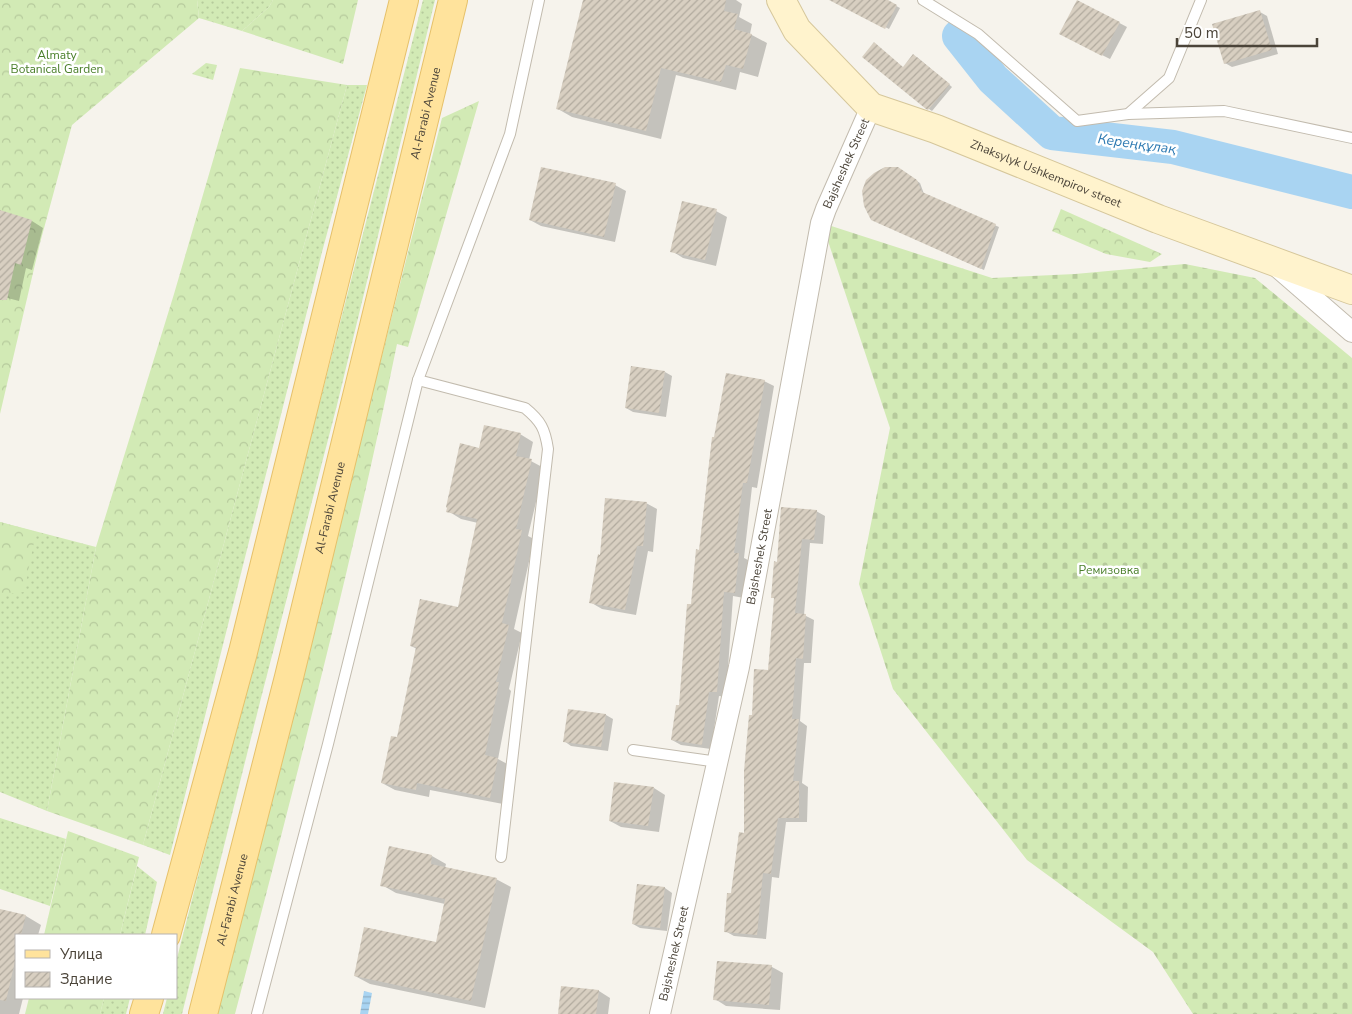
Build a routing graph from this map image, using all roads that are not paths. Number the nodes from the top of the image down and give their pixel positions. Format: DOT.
graph roads {
  1 [pos="404,0"];
  2 [pos="453,0"];
  3 [pos="540,0"];
  4 [pos="781,0"];
  5 [pos="922,0"];
  6 [pos="1201,0"];
  7 [pos="872,107"];
  8 [pos="1128,114"];
  9 [pos="1352,138"];
  10 [pos="1269,260"];
  11 [pos="1352,290"];
  12 [pos="1352,332"];
  13 [pos="418,380"];
  14 [pos="633,750"];
  15 [pos="718,762"];
  16 [pos="501,857"];
  17 [pos="166,934"];
  18 [pos="149,999"];
  19 [pos="144,1014"];
  20 [pos="203,1014"];
  21 [pos="258,1014"];
  22 [pos="660,1014"];
  1 -- 17 [label="main road"];
  2 -- 20 [label="main road, Al-Farabi Avenue"];
  3 -- 13 [label="lane"];
  4 -- 7 [label="street, Zhaksylyk Ushkempirov street"];
  5 -- 8 [label="lane"];
  6 -- 8 [label="lane"];
  7 -- 10 [label="street, Zhaksylyk Ushkempirov street"];
  7 -- 15 [label="street, Bajsheshek Street"];
  8 -- 9 [label="lane"];
  10 -- 11 [label="street, Zhaksylyk Ushkempirov street"];
  10 -- 12 [label="street"];
  13 -- 16 [label="lane"];
  13 -- 21 [label="lane"];
  14 -- 15 [label="lane"];
  15 -- 22 [label="street, Bajsheshek Street"];
  18 -- 19 [label="main road"];
}
